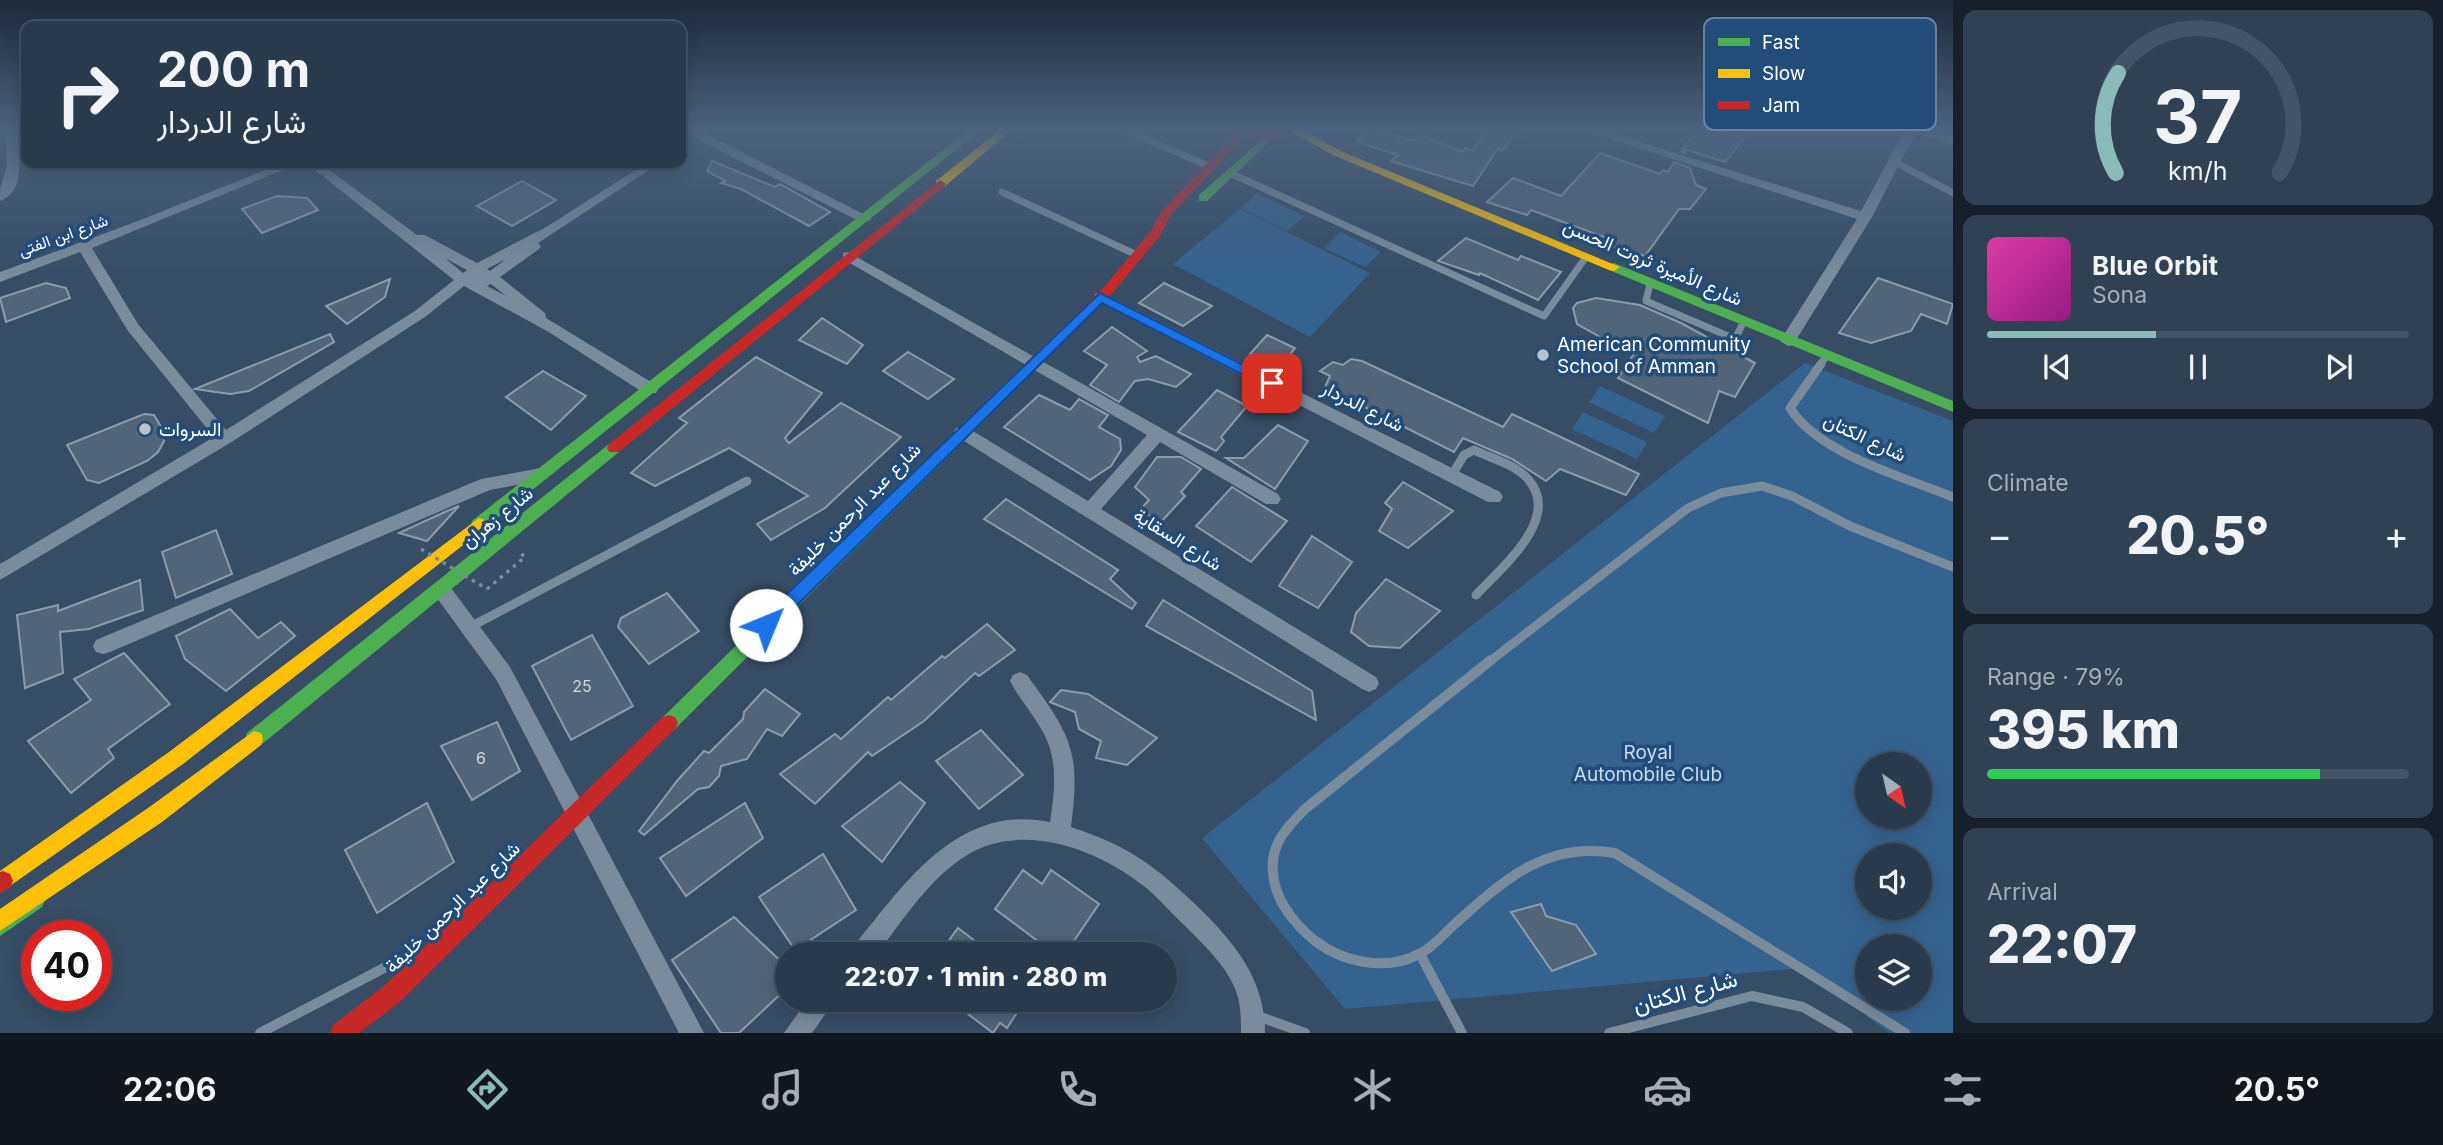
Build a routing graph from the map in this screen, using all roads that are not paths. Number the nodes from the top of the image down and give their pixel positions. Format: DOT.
graph roads {
  1 [pos="13,176"];
  2 [pos="261,176"];
  3 [pos="330,176"];
  4 [pos="634,176"];
  5 [pos="784,176"];
  6 [pos="917,176"];
  7 [pos="948,176"];
  8 [pos="1202,176"];
  9 [pos="1227,176"];
  10 [pos="1237,176"];
  11 [pos="1393,176"];
  12 [pos="1735,176"];
  13 [pos="1887,176"];
  14 [pos="1922,176"];
  15 [pos="1002,192"];
  16 [pos="1953,193"];
  17 [pos="0,197"];
  18 [pos="1864,217"];
  19 [pos="864,218"];
  20 [pos="1163,226"];
  21 [pos="553,229"];
  22 [pos="404,231"];
  23 [pos="84,247"];
  24 [pos="848,256"];
  25 [pos="1139,256"];
  26 [pos="1586,257"];
  27 [pos="477,269"];
  28 [pos="0,277"];
  29 [pos="492,278"];
  30 [pos="462,279"];
  31 [pos="477,287"];
  32 [pos="1100,297"];
  33 [pos="421,314"];
  34 [pos="552,327"];
  35 [pos="1788,341"];
  36 [pos="1826,357"];
  37 [pos="1034,363"];
  38 [pos="650,389"];
  39 [pos="1953,407"];
  40 [pos="962,432"];
  41 [pos="1157,435"];
  42 [pos="224,439"];
  43 [pos="545,473"];
  44 [pos="1452,475"];
  45 [pos="747,481"];
  46 [pos="1953,497"];
  47 [pos="1494,498"];
  48 [pos="1272,499"];
  49 [pos="1091,509"];
  50 [pos="1953,567"];
  51 [pos="0,573"];
  52 [pos="441,589"];
  53 [pos="1476,594"];
  54 [pos="472,626"];
  55 [pos="103,646"];
  56 [pos="1020,681"];
  57 [pos="1370,683"];
  58 [pos="578,815"];
  59 [pos="1059,834"];
  60 [pos="1,882"];
  61 [pos="0,923"];
  62 [pos="872,942"];
  63 [pos="440,947"];
  64 [pos="1420,954"];
  65 [pos="392,994"];
  66 [pos="813,1012"];
  67 [pos="1254,1024"];
  68 [pos="260,1033"];
  69 [pos="341,1033"];
  70 [pos="363,1033"];
  71 [pos="692,1033"];
  72 [pos="796,1033"];
  73 [pos="1305,1033"];
  74 [pos="1462,1033"];
  75 [pos="1609,1033"];
  76 [pos="1848,1033"];
  77 [pos="1905,1033"];
  1 -- 17 [label="street"];
  2 -- 23 [label="street, شارع ابن الفتى"];
  3 -- 22 [label="street"];
  4 -- 21 [label="street"];
  5 -- 19 [label="street"];
  6 -- 19 [label="main road, شارع زهران"];
  7 -- 24 [label="main road, شارع زهران"];
  8 -- 20 [label="main road, شارع عبد الرحمن خليفة"];
  9 -- 20 [label="main road, شارع عبد الرحمن خليفة"];
  10 -- 26 [label="lane"];
  11 -- 26 [label="main road, شارع الأميرة ثروت الحسن"];
  12 -- 18 [label="street"];
  13 -- 18 [label="street"];
  14 -- 16 [label="lane"];
  15 -- 25 [label="lane"];
  18 -- 35 [label="street"];
  19 -- 38 [label="main road, شارع زهران"];
  20 -- 25 [label="main road, شارع عبد الرحمن خليفة"];
  21 -- 27 [label="street"];
  21 -- 29 [label="street"];
  22 -- 27 [label="street"];
  22 -- 30 [label="street"];
  23 -- 28 [label="street, شارع ابن الفتى"];
  23 -- 42 [label="street"];
  24 -- 37 [label="street"];
  24 -- 52 [label="main road, شارع زهران"];
  25 -- 32 [label="main road, شارع عبد الرحمن خليفة"];
  26 -- 35 [label="main road, شارع الأميرة ثروت الحسن"];
  27 -- 29 [label="street"];
  27 -- 30 [label="street"];
  29 -- 31 [label="street"];
  29 -- 34 [label="street"];
  30 -- 31 [label="street"];
  30 -- 33 [label="street"];
  31 -- 33 [label="street"];
  31 -- 34 [label="street"];
  32 -- 37 [label="main road, شارع عبد الرحمن خليفة"];
  32 -- 44 [label="street, شارع الدردار"];
  33 -- 42 [label="street"];
  34 -- 38 [label="street"];
  35 -- 36 [label="main road, شارع الأميرة ثروت الحسن"];
  36 -- 39 [label="main road, شارع الأميرة ثروت الحسن"];
  36 -- 46 [label="lane, شارع الكتان"];
  37 -- 40 [label="main road, شارع عبد الرحمن خليفة"];
  37 -- 41 [label="street"];
  38 -- 43 [label="main road, شارع زهران"];
  40 -- 49 [label="street, شارع السقاية"];
  40 -- 58 [label="main road, شارع عبد الرحمن خليفة"];
  41 -- 48 [label="street"];
  41 -- 49 [label="street"];
  42 -- 51 [label="street"];
  43 -- 55 [label="street"];
  43 -- 60 [label="main road, شارع زهران"];
  44 -- 47 [label="street, شارع الدردار"];
  44 -- 53 [label="lane"];
  45 -- 54 [label="lane"];
  49 -- 57 [label="street, شارع السقاية"];
  50 -- 64 [label="lane"];
  52 -- 54 [label="street"];
  52 -- 61 [label="main road, شارع زهران"];
  54 -- 58 [label="street"];
  56 -- 59 [label="street"];
  58 -- 63 [label="main road, شارع عبد الرحمن خليفة"];
  58 -- 71 [label="street"];
  59 -- 62 [label="street"];
  59 -- 67 [label="street"];
  63 -- 65 [label="main road, شارع عبد الرحمن خليفة"];
  63 -- 68 [label="lane"];
  64 -- 74 [label="lane"];
  64 -- 77 [label="lane"];
  65 -- 69 [label="main road, شارع عبد الرحمن خليفة"];
  65 -- 70 [label="main road, شارع عبد الرحمن خليفة"];
  66 -- 72 [label="street"];
  67 -- 73 [label="lane"];
  75 -- 76 [label="lane, شارع الكتان"];
}
